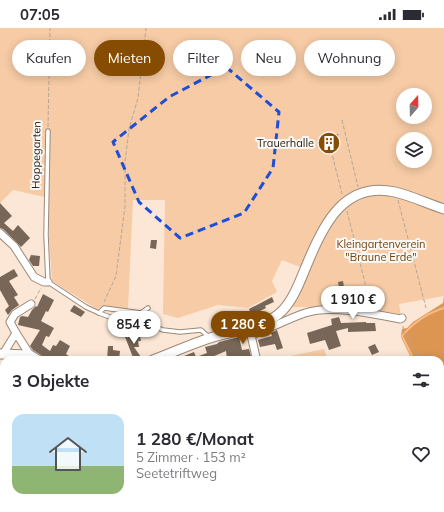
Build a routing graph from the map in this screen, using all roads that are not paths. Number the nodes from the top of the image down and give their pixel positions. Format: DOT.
graph roads {
  1 [pos="48,131"];
  2 [pos="444,209"];
  3 [pos="0,233"];
  4 [pos="46,282"];
  5 [pos="31,304"];
  6 [pos="148,308"];
  7 [pos="99,313"];
  8 [pos="402,318"];
  9 [pos="249,332"];
  10 [pos="16,333"];
  11 [pos="210,338"];
  12 [pos="1,354"];
  13 [pos="30,355"];
  14 [pos="163,356"];
  15 [pos="256,356"];
  1 -- 4 [label="lane, Hoppegarten"];
  2 -- 9 [label="street"];
  3 -- 4 [label="street"];
  4 -- 7 [label="lane"];
  5 -- 10 [label="street"];
  6 -- 7 [label="lane"];
  7 -- 11 [label="lane"];
  8 -- 9 [label="street"];
  9 -- 11 [label="street"];
  9 -- 15 [label="street"];
  10 -- 12 [label="street"];
  10 -- 13 [label="street"];
  11 -- 14 [label="street"];
  12 -- 13 [label="street"];
}
